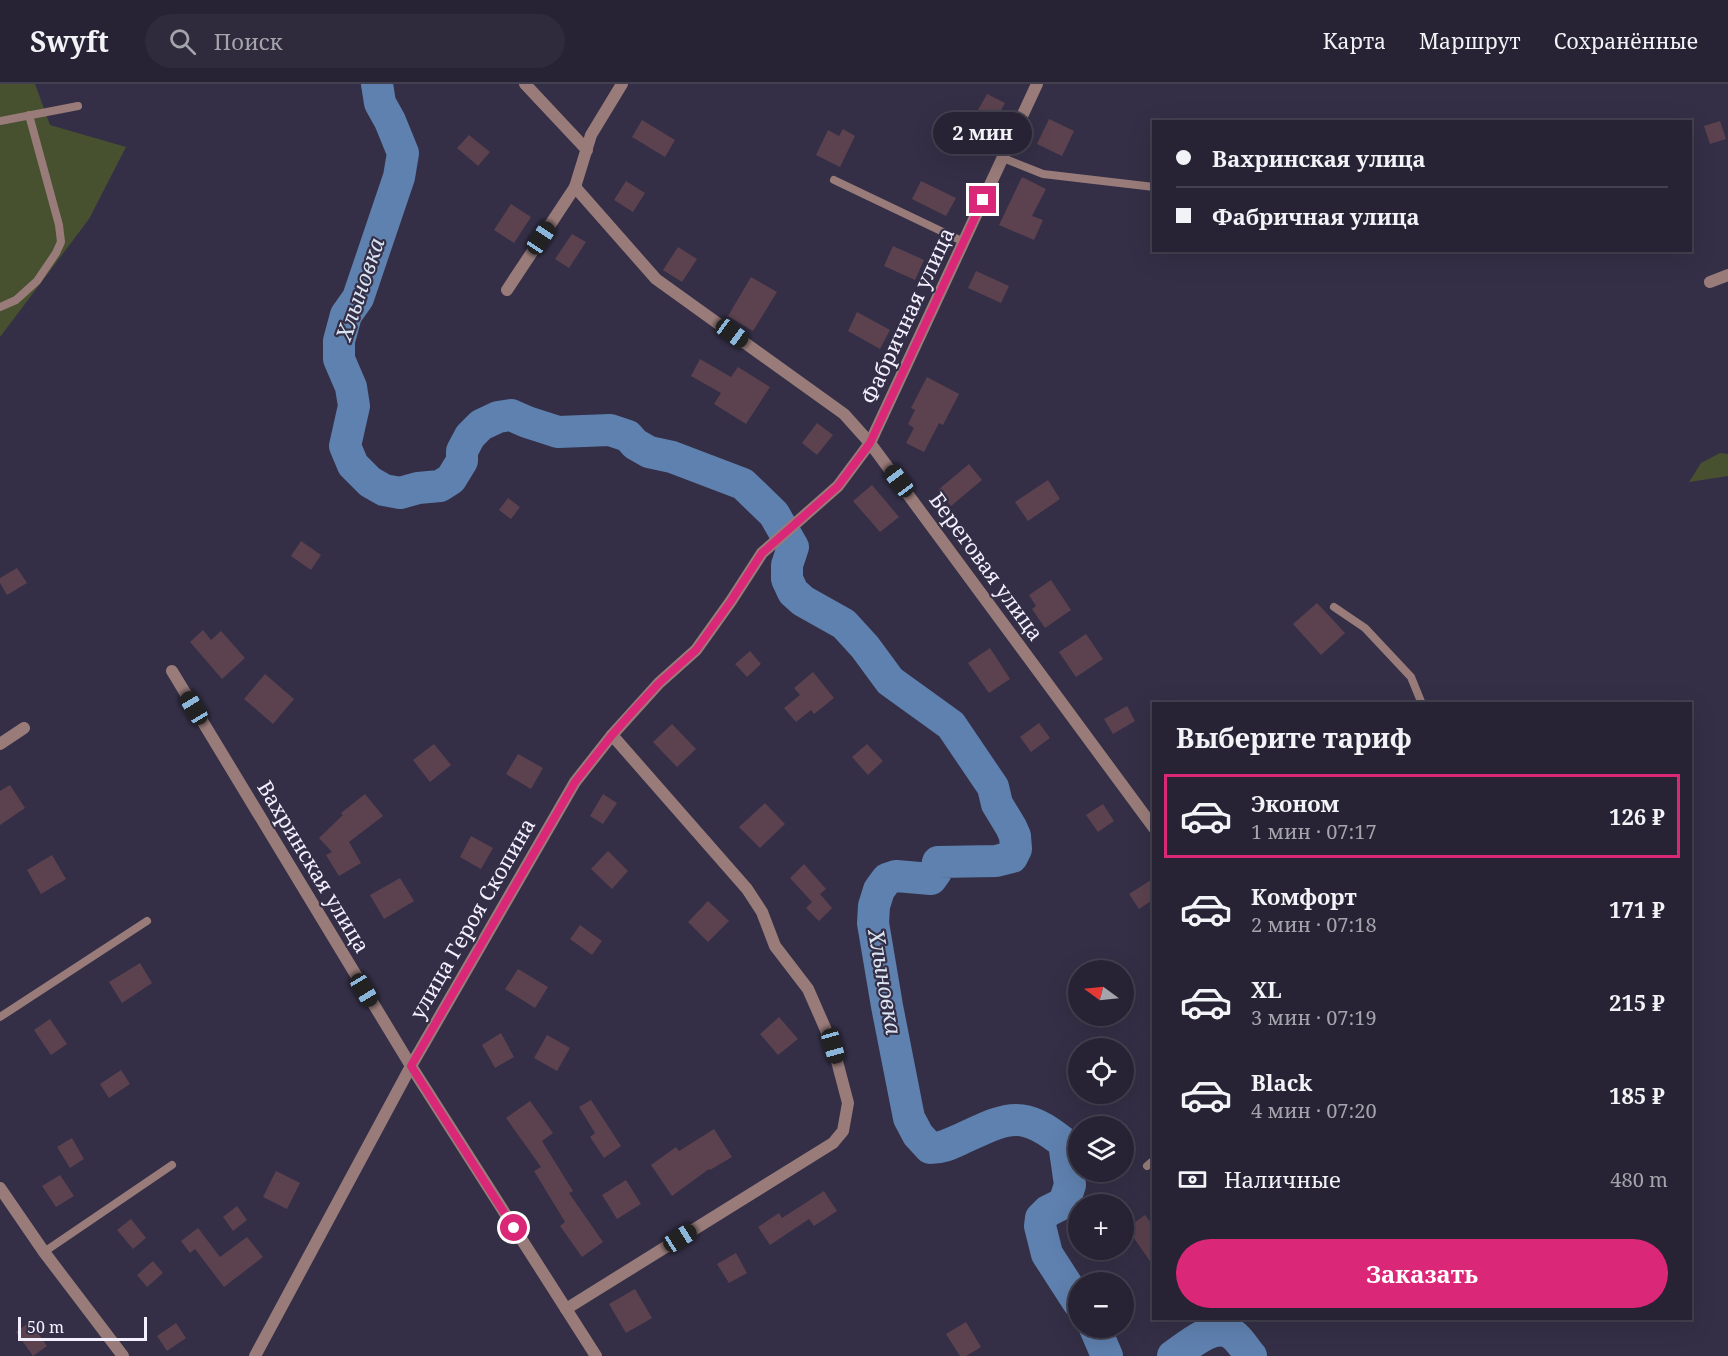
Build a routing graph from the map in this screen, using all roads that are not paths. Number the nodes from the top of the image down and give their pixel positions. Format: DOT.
graph roads {
  1 [pos="525,84"];
  2 [pos="622,84"];
  3 [pos="1037,84"];
  4 [pos="78,106"];
  5 [pos="29,115"];
  6 [pos="0,121"];
  7 [pos="587,150"];
  8 [pos="1003,158"];
  9 [pos="834,180"];
  10 [pos="1152,186"];
  11 [pos="575,187"];
  12 [pos="964,242"];
  13 [pos="1728,275"];
  14 [pos="1710,282"];
  15 [pos="507,290"];
  16 [pos="0,307"];
  17 [pos="870,443"];
  18 [pos="778,538"];
  19 [pos="1334,607"];
  20 [pos="172,671"];
  21 [pos="1421,702"];
  22 [pos="24,728"];
  23 [pos="612,735"];
  24 [pos="0,744"];
  25 [pos="1152,825"];
  26 [pos="147,921"];
  27 [pos="0,1017"];
  28 [pos="411,1066"];
  29 [pos="172,1165"];
  30 [pos="0,1188"];
  31 [pos="44,1252"];
  32 [pos="566,1309"];
  33 [pos="123,1356"];
  34 [pos="255,1356"];
  35 [pos="596,1356"];
  1 -- 7 [label="street"];
  2 -- 7 [label="street"];
  3 -- 8 [label="street, Фабричная улица"];
  4 -- 5 [label="lane"];
  5 -- 6 [label="lane"];
  5 -- 16 [label="lane"];
  7 -- 11 [label="street"];
  8 -- 10 [label="lane"];
  8 -- 12 [label="street, Фабричная улица"];
  9 -- 12 [label="lane"];
  11 -- 15 [label="street"];
  11 -- 17 [label="street, Береговая улица"];
  12 -- 17 [label="street, Фабричная улица"];
  13 -- 14 [label="street"];
  17 -- 18 [label="street, Фабричная улица"];
  17 -- 25 [label="street, Береговая улица"];
  18 -- 23 [label="street, улица Героя Скопина"];
  19 -- 21 [label="lane"];
  20 -- 28 [label="street, Вахринская улица"];
  22 -- 24 [label="street"];
  23 -- 28 [label="street, улица Героя Скопина"];
  23 -- 32 [label="street"];
  26 -- 27 [label="lane"];
  28 -- 32 [label="street, Вахринская улица"];
  28 -- 34 [label="street, улица Героя Скопина"];
  29 -- 31 [label="lane"];
  30 -- 31 [label="street"];
  31 -- 33 [label="street"];
  32 -- 35 [label="street, Вахринская улица"];
}
